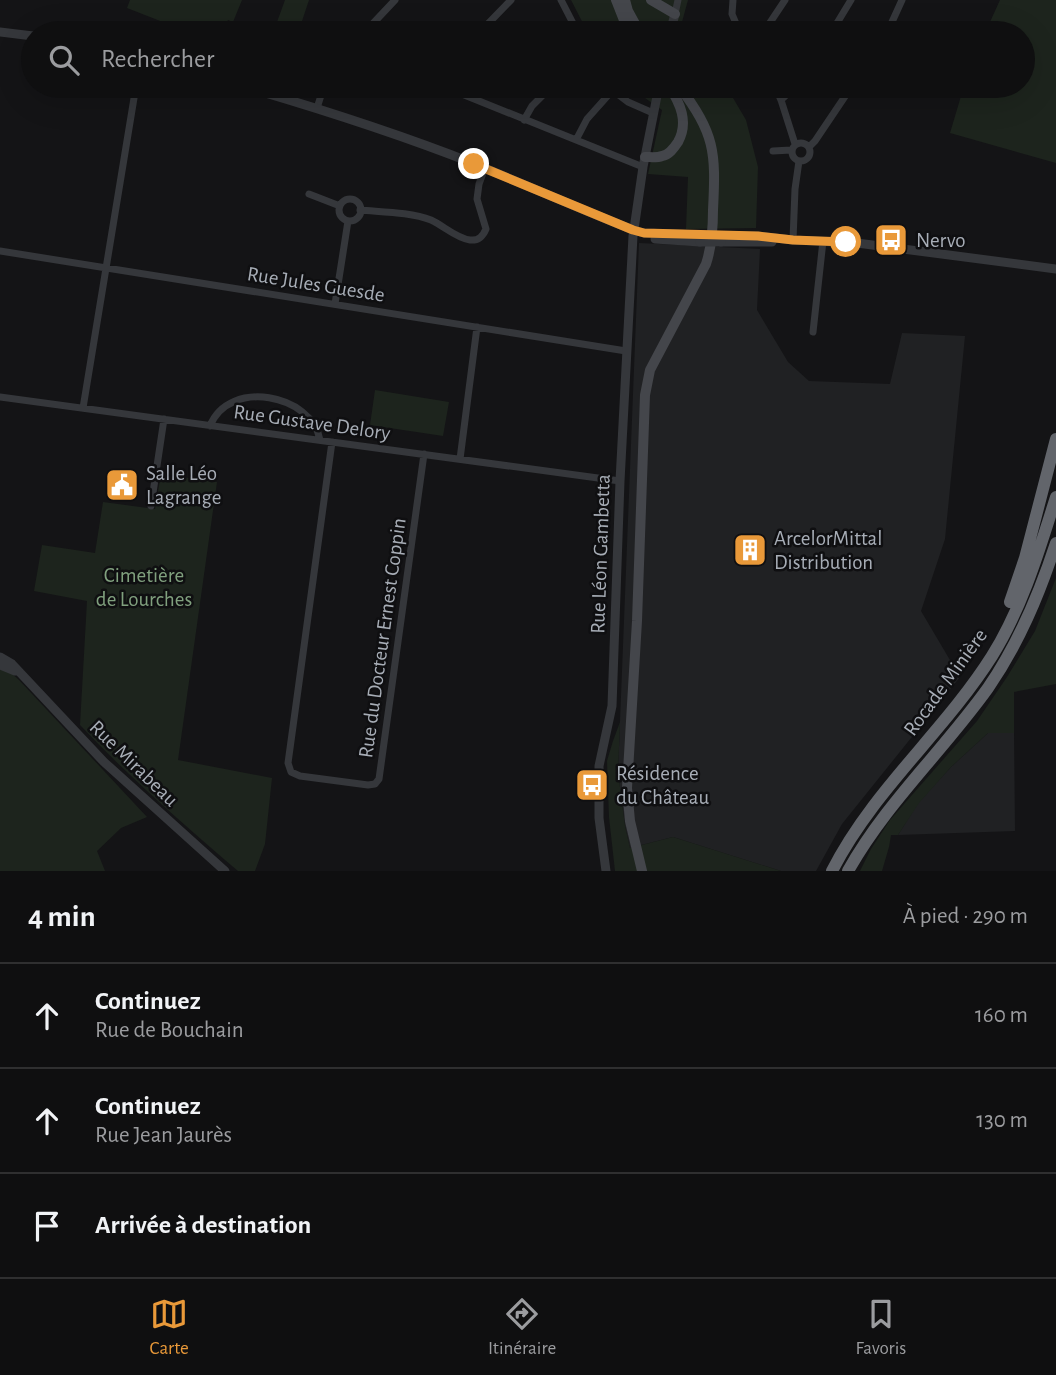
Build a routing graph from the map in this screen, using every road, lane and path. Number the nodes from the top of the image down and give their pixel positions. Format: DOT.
graph roads {
  1 [pos="396,0"];
  2 [pos="511,0"];
  3 [pos="561,0"];
  4 [pos="616,0"];
  5 [pos="625,0"];
  6 [pos="651,0"];
  7 [pos="678,0"];
  8 [pos="733,0"];
  9 [pos="785,0"];
  10 [pos="851,0"];
  11 [pos="902,0"];
  12 [pos="675,13"];
  13 [pos="375,21"];
  14 [pos="491,21"];
  15 [pos="572,21"];
  16 [pos="623,21"];
  17 [pos="633,21"];
  18 [pos="673,21"];
  19 [pos="735,21"];
  20 [pos="771,21"];
  21 [pos="838,21"];
  22 [pos="892,21"];
  23 [pos="0,32"];
  24 [pos="21,35"];
  25 [pos="134,98"];
  26 [pos="283,98"];
  27 [pos="320,98"];
  28 [pos="471,98"];
  29 [pos="540,98"];
  30 [pos="602,98"];
  31 [pos="623,98"];
  32 [pos="656,98"];
  33 [pos="675,98"];
  34 [pos="687,98"];
  35 [pos="844,98"];
  36 [pos="781,100"];
  37 [pos="317,108"];
  38 [pos="653,113"];
  39 [pos="524,120"];
  40 [pos="576,140"];
  41 [pos="793,147"];
  42 [pos="809,147"];
  43 [pos="773,151"];
  44 [pos="799,161"];
  45 [pos="644,162"];
  46 [pos="485,168"];
  47 [pos="309,194"];
  48 [pos="340,206"];
  49 [pos="360,210"];
  50 [pos="348,221"];
  51 [pos="633,233"];
  52 [pos="793,240"];
  53 [pos="823,241"];
  54 [pos="0,251"];
  55 [pos="107,268"];
  56 [pos="1053,269"];
  57 [pos="335,304"];
  58 [pos="477,327"];
  59 [pos="813,332"];
  60 [pos="626,351"];
  61 [pos="0,397"];
  62 [pos="83,408"];
  63 [pos="164,419"];
  64 [pos="210,426"];
  65 [pos="1056,439"];
  66 [pos="320,440"];
  67 [pos="332,442"];
  68 [pos="424,454"];
  69 [pos="460,459"];
  70 [pos="620,481"];
  71 [pos="1056,497"];
  72 [pos="151,506"];
  73 [pos="1056,543"];
  74 [pos="0,657"];
  75 [pos="0,665"];
  76 [pos="23,676"];
  77 [pos="963,696"];
  78 [pos="637,850"];
  79 [pos="851,866"];
  80 [pos="225,871"];
  81 [pos="607,871"];
  82 [pos="642,871"];
  83 [pos="649,871"];
  84 [pos="832,871"];
  1 -- 13 [label="street"];
  2 -- 14 [label="street"];
  3 -- 15 [label="street"];
  4 -- 16 [label="main road"];
  5 -- 17 [label="main road"];
  6 -- 12 [label="main road"];
  7 -- 12 [label="street"];
  8 -- 19 [label="street"];
  9 -- 20 [label="street"];
  10 -- 21 [label="street"];
  11 -- 22 [label="street"];
  12 -- 18 [label="street"];
  23 -- 24 [label="street"];
  25 -- 55 [label="street"];
  26 -- 37 [label="street"];
  27 -- 37 [label="street"];
  28 -- 39 [label="street"];
  29 -- 39 [label="street"];
  30 -- 40 [label="street"];
  31 -- 38 [label="street"];
  32 -- 38 [label="street, Rue Léon Gambetta"];
  33 -- 45 [label="main road"];
  34 -- 78 [label="main road"];
  35 -- 42 [label="street"];
  36 -- 41 [label="street"];
  37 -- 46 [label="street"];
  38 -- 45 [label="street, Rue Léon Gambetta"];
  39 -- 40 [label="street"];
  40 -- 45 [label="street"];
  41 -- 42 [label="street"];
  41 -- 43 [label="street"];
  41 -- 44 [label="street"];
  42 -- 44 [label="street"];
  44 -- 52 [label="street"];
  45 -- 51 [label="street, Rue Léon Gambetta"];
  46 -- 49 [label="street"];
  46 -- 51 [label="street"];
  47 -- 48 [label="street"];
  48 -- 49 [label="street"];
  48 -- 50 [label="street"];
  49 -- 50 [label="street"];
  50 -- 57 [label="street"];
  51 -- 52 [label="street, bridge"];
  51 -- 60 [label="street, Rue Léon Gambetta"];
  52 -- 53 [label="street"];
  53 -- 56 [label="street"];
  53 -- 59 [label="street"];
  54 -- 55 [label="street, Rue Jules Guesde"];
  55 -- 57 [label="street, Rue Jules Guesde"];
  55 -- 62 [label="street"];
  57 -- 58 [label="street, Rue Jules Guesde"];
  58 -- 60 [label="street, Rue Jules Guesde"];
  58 -- 69 [label="street"];
  60 -- 70 [label="street, Rue Léon Gambetta"];
  61 -- 62 [label="street, Rue Gustave Delory"];
  62 -- 63 [label="street, Rue Gustave Delory"];
  63 -- 64 [label="street, Rue Gustave Delory"];
  63 -- 72 [label="street"];
  64 -- 66 [label="street, Rue Gustave Delory"];
  64 -- 66 [label="street"];
  65 -- 77 [label="highway"];
  66 -- 67 [label="street, Rue Gustave Delory"];
  67 -- 68 [label="street, Rue Gustave Delory"];
  67 -- 68 [label="street, Rue du Docteur Ernest Coppin"];
  68 -- 69 [label="street, Rue Gustave Delory"];
  69 -- 70 [label="street, Rue Gustave Delory"];
  70 -- 81 [label="street, Rue Léon Gambetta"];
  71 -- 77 [label="highway, Rocade Minière"];
  73 -- 79 [label="highway, Rocade Minière"];
  74 -- 76 [label="street, Rue Mirabeau"];
  75 -- 76 [label="street, Rue Mirabeau"];
  76 -- 80 [label="street, Rue Mirabeau"];
  77 -- 84 [label="highway, Rocade Minière"];
  78 -- 82 [label="main road"];
  78 -- 83 [label="main road"];
}
